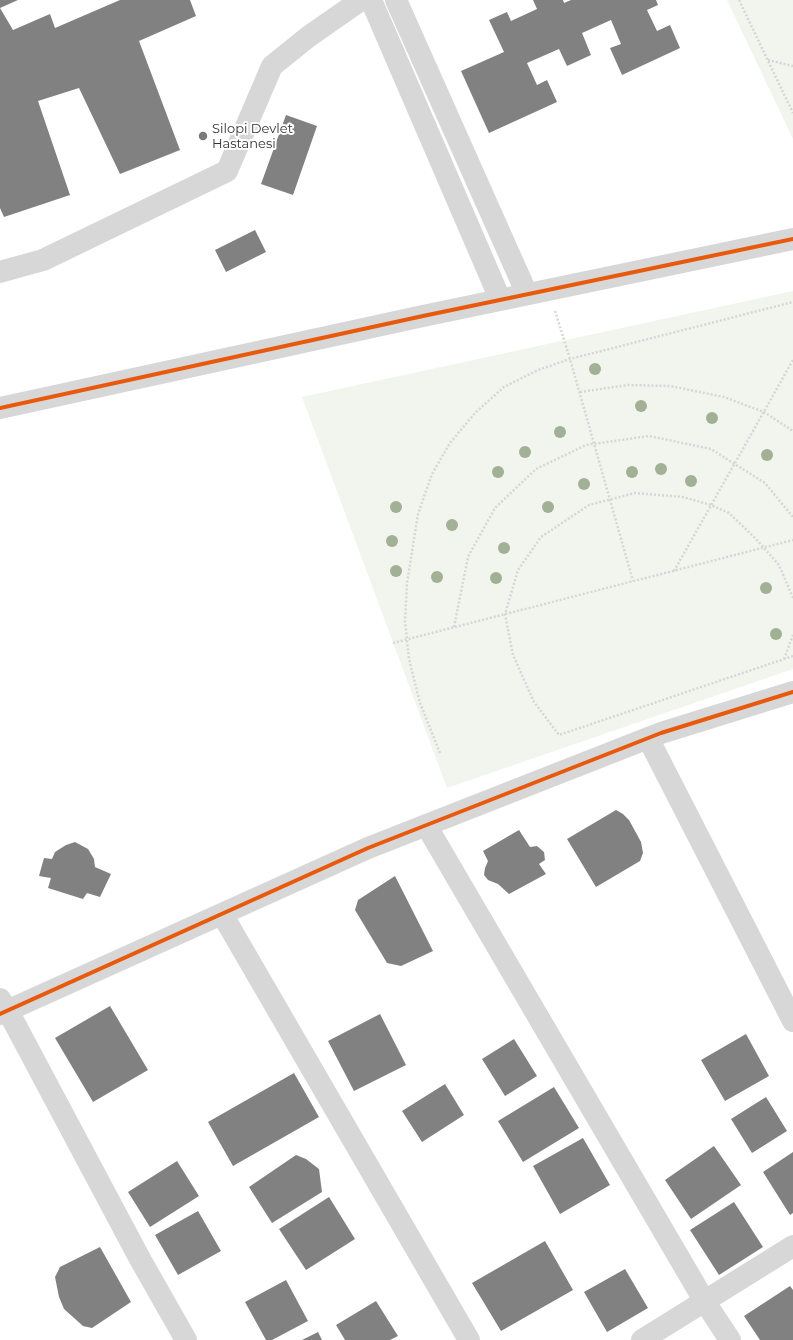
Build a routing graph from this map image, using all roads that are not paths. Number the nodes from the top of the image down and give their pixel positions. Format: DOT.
graph roads {
  1 [pos="361,0"];
  2 [pos="371,0"];
  3 [pos="396,0"];
  4 [pos="793,239"];
  5 [pos="0,272"];
  6 [pos="537,292"];
  7 [pos="500,300"];
  8 [pos="0,408"];
  9 [pos="793,692"];
  10 [pos="648,738"];
  11 [pos="426,825"];
  12 [pos="222,914"];
  13 [pos="3,1008"];
  14 [pos="792,1018"];
  15 [pos="793,1246"];
  16 [pos="705,1302"];
  17 [pos="186,1340"];
  18 [pos="469,1340"];
  19 [pos="642,1340"];
  20 [pos="730,1340"];
  1 -- 5 [label="street"];
  2 -- 7 [label="street"];
  3 -- 6 [label="street"];
  4 -- 6 [label="street"];
  6 -- 7 [label="street"];
  7 -- 8 [label="street"];
  9 -- 10 [label="street"];
  10 -- 11 [label="street"];
  10 -- 14 [label="street"];
  11 -- 12 [label="street"];
  11 -- 16 [label="street"];
  12 -- 13 [label="street"];
  12 -- 18 [label="street"];
  13 -- 17 [label="street"];
  15 -- 16 [label="street"];
  16 -- 19 [label="street"];
  16 -- 20 [label="street"];
}
